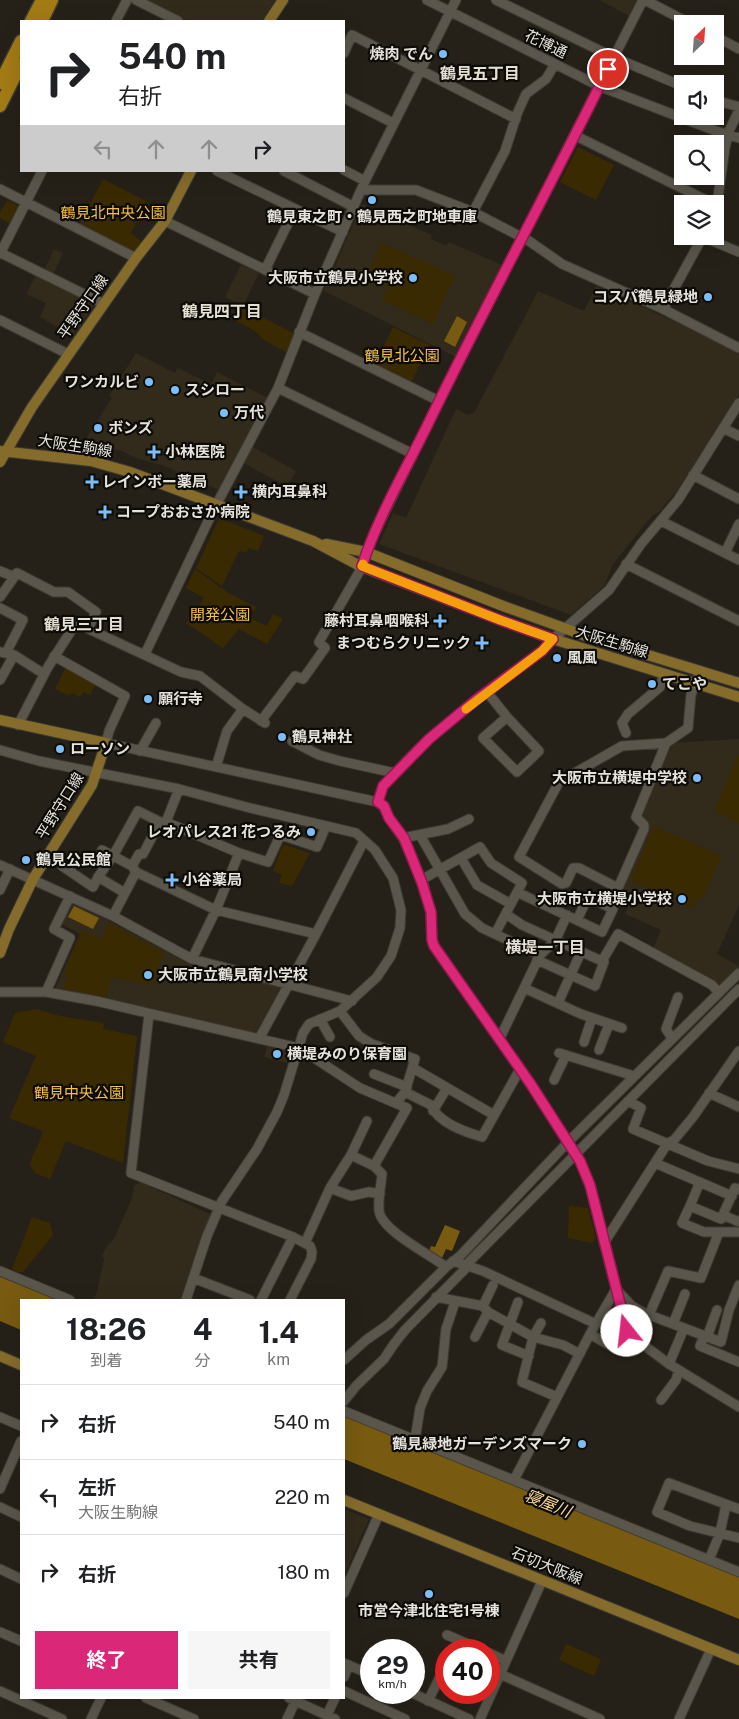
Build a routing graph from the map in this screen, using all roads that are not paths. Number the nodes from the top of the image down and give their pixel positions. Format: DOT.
graph roads {
  1 [pos="42,0"];
  2 [pos="52,0"];
  3 [pos="127,0"];
  4 [pos="136,0"];
  5 [pos="283,0"];
  6 [pos="428,0"];
  7 [pos="456,0"];
  8 [pos="496,0"];
  9 [pos="644,0"];
  10 [pos="450,12"];
  11 [pos="674,16"];
  12 [pos="32,20"];
  13 [pos="42,20"];
  14 [pos="117,20"];
  15 [pos="176,20"];
  16 [pos="270,20"];
  17 [pos="724,41"];
  18 [pos="20,45"];
  19 [pos="739,49"];
  20 [pos="345,52"];
  21 [pos="614,58"];
  22 [pos="555,64"];
  23 [pos="14,68"];
  24 [pos="420,69"];
  25 [pos="0,83"];
  26 [pos="674,83"];
  27 [pos="599,86"];
  28 [pos="345,99"];
  29 [pos="724,103"];
  30 [pos="0,106"];
  31 [pos="739,109"];
  32 [pos="516,119"];
  33 [pos="393,123"];
  34 [pos="574,135"];
  35 [pos="728,135"];
  36 [pos="739,138"];
  37 [pos="345,171"];
  38 [pos="41,172"];
  39 [pos="190,172"];
  40 [pos="219,172"];
  41 [pos="286,172"];
  42 [pos="364,185"];
  43 [pos="0,189"];
  44 [pos="695,195"];
  45 [pos="718,195"];
  46 [pos="26,202"];
  47 [pos="354,207"];
  48 [pos="295,209"];
  49 [pos="473,212"];
  50 [pos="165,221"];
  51 [pos="343,232"];
  52 [pos="522,237"];
  53 [pos="698,245"];
  54 [pos="723,245"];
  55 [pos="739,252"];
  56 [pos="0,253"];
  57 [pos="136,258"];
  58 [pos="265,270"];
  59 [pos="315,294"];
  60 [pos="104,304"];
  61 [pos="663,309"];
  62 [pos="0,320"];
  63 [pos="300,332"];
  64 [pos="739,348"];
  65 [pos="68,354"];
  66 [pos="278,388"];
  67 [pos="439,401"];
  68 [pos="739,402"];
  69 [pos="723,428"];
  70 [pos="739,436"];
  71 [pos="3,451"];
  72 [pos="413,454"];
  73 [pos="0,462"];
  74 [pos="692,475"];
  75 [pos="739,499"];
  76 [pos="217,504"];
  77 [pos="661,521"];
  78 [pos="739,524"];
  79 [pos="313,541"];
  80 [pos="366,552"];
  81 [pos="725,553"];
  82 [pos="739,560"];
  83 [pos="626,564"];
  84 [pos="362,566"];
  85 [pos="0,571"];
  86 [pos="17,573"];
  87 [pos="0,597"];
  88 [pos="0,608"];
  89 [pos="739,621"];
  90 [pos="566,628"];
  91 [pos="88,629"];
  92 [pos="553,639"];
  93 [pos="6,653"];
  94 [pos="145,654"];
  95 [pos="54,656"];
  96 [pos="700,671"];
  97 [pos="44,674"];
  98 [pos="664,674"];
  99 [pos="0,680"];
  100 [pos="739,682"];
  101 [pos="695,684"];
  102 [pos="487,692"];
  103 [pos="739,697"];
  104 [pos="243,709"];
  105 [pos="506,717"];
  106 [pos="0,720"];
  107 [pos="156,723"];
  108 [pos="18,725"];
  109 [pos="626,733"];
  110 [pos="292,741"];
  111 [pos="666,743"];
  112 [pos="106,744"];
  113 [pos="0,750"];
  114 [pos="140,751"];
  115 [pos="216,767"];
  116 [pos="98,772"];
  117 [pos="395,773"];
  118 [pos="180,790"];
  119 [pos="378,802"];
  120 [pos="469,819"];
  121 [pos="164,822"];
  122 [pos="326,826"];
  123 [pos="420,835"];
  124 [pos="404,838"];
  125 [pos="364,841"];
  126 [pos="102,850"];
  127 [pos="238,853"];
  128 [pos="113,856"];
  129 [pos="461,858"];
  130 [pos="0,866"];
  131 [pos="62,866"];
  132 [pos="10,869"];
  133 [pos="134,869"];
  134 [pos="440,871"];
  135 [pos="98,877"];
  136 [pos="33,879"];
  137 [pos="421,880"];
  138 [pos="0,890"];
  139 [pos="125,892"];
  140 [pos="517,892"];
  141 [pos="70,896"];
  142 [pos="511,904"];
  143 [pos="216,910"];
  144 [pos="506,914"];
  145 [pos="567,915"];
  146 [pos="113,916"];
  147 [pos="577,920"];
  148 [pos="4,927"];
  149 [pos="316,934"];
  150 [pos="496,934"];
  151 [pos="555,941"];
  152 [pos="581,952"];
  153 [pos="0,953"];
  154 [pos="538,958"];
  155 [pos="192,959"];
  156 [pos="602,961"];
  157 [pos="739,973"];
  158 [pos="571,976"];
  159 [pos="730,983"];
  160 [pos="289,985"];
  161 [pos="524,988"];
  162 [pos="738,990"];
  163 [pos="0,992"];
  164 [pos="46,992"];
  165 [pos="719,993"];
  166 [pos="678,997"];
  167 [pos="352,1001"];
  168 [pos="558,1003"];
  169 [pos="340,1011"];
  170 [pos="149,1014"];
  171 [pos="592,1018"];
  172 [pos="320,1019"];
  173 [pos="609,1024"];
  174 [pos="622,1028"];
  175 [pos="330,1037"];
  176 [pos="672,1038"];
  177 [pos="258,1039"];
  178 [pos="499,1040"];
  179 [pos="584,1042"];
  180 [pos="299,1048"];
  181 [pos="599,1050"];
  182 [pos="739,1051"];
  183 [pos="413,1068"];
  184 [pos="520,1069"];
  185 [pos="374,1074"];
  186 [pos="634,1076"];
  187 [pos="554,1080"];
  188 [pos="447,1088"];
  189 [pos="406,1089"];
  190 [pos="709,1093"];
  191 [pos="628,1101"];
  192 [pos="396,1103"];
  193 [pos="739,1107"];
  194 [pos="433,1111"];
  195 [pos="494,1115"];
  196 [pos="367,1121"];
  197 [pos="568,1141"];
  198 [pos="667,1144"];
  199 [pos="576,1153"];
  200 [pos="351,1155"];
  201 [pos="656,1162"];
  202 [pos="374,1166"];
  203 [pos="739,1169"];
  204 [pos="700,1182"];
  205 [pos="330,1188"];
  206 [pos="736,1193"];
  207 [pos="380,1194"];
  208 [pos="690,1206"];
  209 [pos="219,1208"];
  210 [pos="723,1215"];
  211 [pos="739,1222"];
  212 [pos="719,1232"];
  213 [pos="739,1232"];
  214 [pos="293,1238"];
  215 [pos="604,1242"];
  216 [pos="305,1244"];
  217 [pos="450,1264"];
  218 [pos="467,1266"];
  219 [pos="0,1271"];
  220 [pos="193,1278"];
  221 [pos="739,1285"];
  222 [pos="493,1286"];
  223 [pos="616,1289"];
  224 [pos="685,1294"];
  225 [pos="436,1297"];
  226 [pos="68,1299"];
  227 [pos="186,1299"];
  228 [pos="247,1299"];
  229 [pos="261,1299"];
  230 [pos="291,1299"];
  231 [pos="456,1302"];
  232 [pos="518,1302"];
  233 [pos="485,1309"];
  234 [pos="717,1310"];
  235 [pos="649,1315"];
  236 [pos="541,1323"];
  237 [pos="510,1324"];
  238 [pos="596,1324"];
  239 [pos="673,1324"];
  240 [pos="684,1328"];
  241 [pos="590,1334"];
  242 [pos="630,1334"];
  243 [pos="706,1336"];
  244 [pos="475,1337"];
  245 [pos="534,1337"];
  246 [pos="580,1354"];
  247 [pos="0,1356"];
  248 [pos="529,1356"];
  249 [pos="345,1359"];
  250 [pos="739,1362"];
  251 [pos="668,1364"];
  252 [pos="20,1365"];
  253 [pos="679,1370"];
  254 [pos="557,1397"];
  255 [pos="345,1400"];
  256 [pos="661,1400"];
  257 [pos="739,1407"];
  258 [pos="345,1411"];
  259 [pos="0,1417"];
  260 [pos="20,1426"];
  261 [pos="415,1440"];
  262 [pos="20,1443"];
  263 [pos="514,1480"];
  264 [pos="0,1489"];
  265 [pos="345,1500"];
  266 [pos="726,1505"];
  267 [pos="0,1507"];
  268 [pos="739,1509"];
  269 [pos="379,1514"];
  270 [pos="20,1517"];
  271 [pos="720,1532"];
  272 [pos="739,1538"];
  273 [pos="709,1560"];
  274 [pos="0,1569"];
  275 [pos="739,1572"];
  276 [pos="20,1579"];
  277 [pos="542,1581"];
  278 [pos="345,1591"];
  279 [pos="0,1632"];
  280 [pos="447,1635"];
  281 [pos="456,1639"];
  282 [pos="20,1642"];
  283 [pos="711,1649"];
  284 [pos="500,1658"];
  285 [pos="739,1660"];
  286 [pos="506,1661"];
  287 [pos="347,1664"];
  288 [pos="360,1670"];
  289 [pos="500,1674"];
  290 [pos="435,1687"];
  291 [pos="0,1691"];
  292 [pos="345,1691"];
  293 [pos="101,1699"];
  294 [pos="148,1699"];
  295 [pos="294,1699"];
  296 [pos="296,1699"];
  297 [pos="334,1699"];
  298 [pos="425,1700"];
  299 [pos="428,1701"];
  300 [pos="486,1704"];
  301 [pos="327,1715"];
  302 [pos="62,1719"];
  303 [pos="91,1719"];
  304 [pos="194,1719"];
  305 [pos="287,1719"];
  306 [pos="336,1719"];
  307 [pos="405,1719"];
  308 [pos="469,1719"];
  309 [pos="480,1719"];
  310 [pos="600,1719"];
  311 [pos="679,1719"];
  1 -- 12 [label="highway"];
  2 -- 13 [label="highway"];
  3 -- 14 [label="street"];
  4 -- 15 [label="street"];
  5 -- 16 [label="main road"];
  6 -- 10 [label="street, 花博通"];
  7 -- 10 [label="street"];
  8 -- 21 [label="street, 花博通"];
  9 -- 11 [label="street"];
  9 -- 21 [label="street"];
  10 -- 22 [label="street, 花博通"];
  10 -- 24 [label="street"];
  17 -- 19 [label="street"];
  18 -- 23 [label="highway"];
  20 -- 24 [label="street"];
  21 -- 26 [label="street, 花博通"];
  21 -- 27 [label="street"];
  22 -- 27 [label="street, 花博通"];
  22 -- 32 [label="street"];
  23 -- 25 [label="highway"];
  23 -- 30 [label="highway"];
  24 -- 32 [label="street"];
  24 -- 33 [label="street"];
  27 -- 34 [label="street"];
  27 -- 35 [label="street, 花博通"];
  28 -- 33 [label="street"];
  29 -- 31 [label="street"];
  31 -- 35 [label="street"];
  32 -- 49 [label="street"];
  33 -- 42 [label="street"];
  34 -- 44 [label="street"];
  34 -- 52 [label="street"];
  35 -- 36 [label="street, 花博通"];
  35 -- 45 [label="street"];
  37 -- 42 [label="street"];
  38 -- 46 [label="street"];
  39 -- 50 [label="main road, 平野守口線"];
  40 -- 48 [label="street"];
  41 -- 47 [label="street"];
  42 -- 47 [label="street"];
  42 -- 49 [label="street"];
  43 -- 46 [label="street"];
  46 -- 56 [label="street"];
  46 -- 57 [label="street"];
  47 -- 51 [label="street"];
  48 -- 51 [label="street"];
  48 -- 58 [label="street"];
  49 -- 52 [label="street"];
  50 -- 57 [label="main road, 平野守口線"];
  50 -- 58 [label="street"];
  51 -- 59 [label="street"];
  52 -- 61 [label="street"];
  52 -- 67 [label="street"];
  53 -- 61 [label="street"];
  54 -- 55 [label="street"];
  56 -- 60 [label="street"];
  57 -- 60 [label="main road, 平野守口線"];
  58 -- 59 [label="street"];
  59 -- 63 [label="street"];
  60 -- 65 [label="main road, 平野守口線"];
  61 -- 64 [label="street"];
  62 -- 65 [label="street"];
  63 -- 66 [label="street"];
  63 -- 67 [label="street"];
  65 -- 71 [label="main road, 平野守口線"];
  66 -- 72 [label="street"];
  66 -- 76 [label="street"];
  67 -- 72 [label="street"];
  68 -- 69 [label="street"];
  69 -- 70 [label="street"];
  69 -- 74 [label="street"];
  71 -- 73 [label="main road, 平野守口線"];
  71 -- 76 [label="main road, 大阪生駒線"];
  72 -- 80 [label="street"];
  74 -- 75 [label="street"];
  74 -- 77 [label="street"];
  76 -- 79 [label="main road, 大阪生駒線"];
  76 -- 94 [label="street"];
  77 -- 81 [label="street"];
  77 -- 83 [label="street"];
  78 -- 81 [label="street"];
  79 -- 80 [label="main road, 大阪生駒線"];
  79 -- 84 [label="main road, 大阪生駒線"];
  80 -- 84 [label="street"];
  80 -- 90 [label="main road, 大阪生駒線"];
  81 -- 82 [label="street"];
  83 -- 89 [label="street"];
  83 -- 90 [label="street"];
  84 -- 92 [label="main road, 大阪生駒線"];
  84 -- 104 [label="street"];
  85 -- 86 [label="street"];
  86 -- 87 [label="street"];
  86 -- 91 [label="street"];
  88 -- 93 [label="street"];
  90 -- 92 [label="street"];
  90 -- 96 [label="main road, 大阪生駒線"];
  91 -- 94 [label="street"];
  91 -- 95 [label="street"];
  92 -- 98 [label="main road, 大阪生駒線"];
  92 -- 102 [label="street"];
  93 -- 97 [label="street"];
  93 -- 99 [label="street"];
  94 -- 104 [label="street"];
  95 -- 97 [label="street"];
  95 -- 112 [label="street"];
  96 -- 100 [label="main road, 大阪生駒線"];
  96 -- 101 [label="street"];
  97 -- 108 [label="street"];
  98 -- 101 [label="main road, 大阪生駒線"];
  98 -- 109 [label="street"];
  101 -- 103 [label="main road, 大阪生駒線"];
  101 -- 111 [label="street"];
  102 -- 105 [label="street"];
  102 -- 117 [label="street"];
  104 -- 115 [label="street"];
  105 -- 105 [label="street"];
  106 -- 108 [label="main road"];
  107 -- 114 [label="street"];
  108 -- 112 [label="main road"];
  110 -- 117 [label="street"];
  111 -- 111 [label="street"];
  112 -- 114 [label="street"];
  112 -- 116 [label="main road, 平野守口線"];
  113 -- 116 [label="street"];
  114 -- 115 [label="street"];
  115 -- 119 [label="street"];
  116 -- 118 [label="street"];
  116 -- 136 [label="main road, 平野守口線"];
  117 -- 119 [label="street"];
  118 -- 121 [label="street"];
  118 -- 122 [label="street"];
  119 -- 124 [label="street"];
  120 -- 123 [label="street"];
  121 -- 127 [label="street"];
  121 -- 128 [label="street"];
  121 -- 133 [label="street"];
  122 -- 125 [label="street"];
  122 -- 127 [label="street"];
  123 -- 124 [label="street"];
  123 -- 134 [label="street"];
  124 -- 137 [label="street"];
  125 -- 149 [label="street"];
  125 -- 167 [label="street"];
  126 -- 128 [label="street"];
  127 -- 143 [label="street"];
  128 -- 133 [label="street"];
  128 -- 135 [label="street"];
  129 -- 134 [label="street"];
  129 -- 140 [label="street"];
  129 -- 142 [label="street"];
  130 -- 132 [label="street"];
  131 -- 135 [label="street"];
  132 -- 136 [label="street"];
  132 -- 138 [label="street"];
  133 -- 139 [label="street"];
  133 -- 143 [label="street"];
  134 -- 137 [label="street"];
  134 -- 150 [label="street"];
  135 -- 139 [label="street"];
  136 -- 141 [label="street"];
  136 -- 148 [label="main road, 平野守口線"];
  137 -- 178 [label="street"];
  139 -- 146 [label="street"];
  140 -- 142 [label="street"];
  140 -- 145 [label="street"];
  141 -- 146 [label="street"];
  141 -- 164 [label="street"];
  142 -- 144 [label="street"];
  143 -- 149 [label="street"];
  143 -- 155 [label="street"];
  144 -- 150 [label="street"];
  144 -- 151 [label="street"];
  145 -- 147 [label="street"];
  145 -- 151 [label="street"];
  146 -- 155 [label="street"];
  148 -- 153 [label="main road, 平野守口線"];
  149 -- 160 [label="street"];
  150 -- 154 [label="street"];
  151 -- 152 [label="street"];
  151 -- 154 [label="street"];
  152 -- 156 [label="street"];
  152 -- 158 [label="street"];
  154 -- 158 [label="street"];
  154 -- 161 [label="street"];
  155 -- 160 [label="street"];
  156 -- 158 [label="street"];
  156 -- 165 [label="street"];
  157 -- 159 [label="street"];
  158 -- 168 [label="street"];
  159 -- 162 [label="street"];
  159 -- 165 [label="street"];
  160 -- 167 [label="street"];
  160 -- 177 [label="street"];
  161 -- 168 [label="street"];
  161 -- 178 [label="street"];
  162 -- 191 [label="street"];
  163 -- 164 [label="street"];
  164 -- 170 [label="street"];
  165 -- 176 [label="street"];
  166 -- 176 [label="street"];
  167 -- 169 [label="street"];
  168 -- 171 [label="street"];
  169 -- 172 [label="street"];
  169 -- 183 [label="street"];
  170 -- 177 [label="street"];
  170 -- 209 [label="street"];
  171 -- 173 [label="street"];
  171 -- 179 [label="street"];
  172 -- 175 [label="street"];
  172 -- 180 [label="street"];
  173 -- 174 [label="street"];
  173 -- 181 [label="street"];
  176 -- 186 [label="street"];
  177 -- 180 [label="street"];
  178 -- 184 [label="street"];
  180 -- 192 [label="street"];
  180 -- 209 [label="street"];
  182 -- 190 [label="street"];
  183 -- 188 [label="street"];
  183 -- 189 [label="street"];
  184 -- 195 [label="street"];
  184 -- 197 [label="street"];
  185 -- 189 [label="street"];
  186 -- 187 [label="street"];
  186 -- 197 [label="street"];
  188 -- 194 [label="street"];
  188 -- 195 [label="street"];
  189 -- 192 [label="street"];
  189 -- 194 [label="street"];
  190 -- 193 [label="street"];
  190 -- 198 [label="street"];
  191 -- 198 [label="street"];
  191 -- 199 [label="street"];
  192 -- 202 [label="street"];
  194 -- 195 [label="street"];
  196 -- 200 [label="street"];
  197 -- 199 [label="street"];
  197 -- 217 [label="street"];
  198 -- 201 [label="street"];
  198 -- 203 [label="street"];
  199 -- 215 [label="street"];
  199 -- 218 [label="street"];
  200 -- 202 [label="street"];
  200 -- 205 [label="street"];
  201 -- 204 [label="street"];
  201 -- 215 [label="street"];
  202 -- 207 [label="street"];
  204 -- 206 [label="street"];
  204 -- 208 [label="street"];
  205 -- 207 [label="street"];
  205 -- 216 [label="street"];
  206 -- 210 [label="street"];
  207 -- 217 [label="street"];
  208 -- 210 [label="street"];
  208 -- 212 [label="street"];
  209 -- 214 [label="street"];
  209 -- 220 [label="street"];
  210 -- 211 [label="street"];
  212 -- 213 [label="street"];
  212 -- 235 [label="street"];
  214 -- 216 [label="street"];
  214 -- 229 [label="street"];
  215 -- 223 [label="street"];
  216 -- 230 [label="street"];
  217 -- 218 [label="street"];
  217 -- 249 [label="street"];
  218 -- 225 [label="street"];
  218 -- 238 [label="street"];
  219 -- 226 [label="street"];
  220 -- 227 [label="street"];
  220 -- 228 [label="street"];
  221 -- 243 [label="street"];
  222 -- 233 [label="street"];
  223 -- 235 [label="street"];
  223 -- 238 [label="street"];
  223 -- 242 [label="street"];
  224 -- 239 [label="street"];
  225 -- 231 [label="street"];
  225 -- 255 [label="street"];
  231 -- 233 [label="street"];
  231 -- 261 [label="street"];
  232 -- 237 [label="street"];
  233 -- 237 [label="street"];
  233 -- 244 [label="street"];
  234 -- 243 [label="street"];
  235 -- 239 [label="street"];
  236 -- 245 [label="street"];
  237 -- 245 [label="street"];
  237 -- 248 [label="street"];
  238 -- 241 [label="street"];
  239 -- 240 [label="street"];
  240 -- 243 [label="street"];
  240 -- 251 [label="street"];
  241 -- 242 [label="street"];
  241 -- 246 [label="street"];
  242 -- 251 [label="street"];
  243 -- 250 [label="street"];
  245 -- 246 [label="street"];
  245 -- 248 [label="street"];
  246 -- 254 [label="street"];
  247 -- 252 [label="main road"];
  248 -- 254 [label="street"];
  251 -- 253 [label="street"];
  253 -- 256 [label="street"];
  253 -- 257 [label="street"];
  254 -- 263 [label="street"];
  258 -- 261 [label="street"];
  259 -- 260 [label="street"];
  261 -- 263 [label="street"];
  262 -- 264 [label="street"];
  263 -- 273 [label="street"];
  265 -- 269 [label="main road, 石切大阪線"];
  266 -- 268 [label="street"];
  266 -- 271 [label="street"];
  266 -- 271 [label="street"];
  267 -- 270 [label="street"];
  269 -- 277 [label="main road, 石切大阪線"];
  269 -- 278 [label="street"];
  271 -- 272 [label="street"];
  271 -- 273 [label="street"];
  273 -- 275 [label="street"];
  274 -- 276 [label="street"];
  277 -- 283 [label="main road, 石切大阪線"];
  277 -- 286 [label="street"];
  279 -- 282 [label="street"];
  280 -- 281 [label="street"];
  283 -- 285 [label="main road, 石切大阪線"];
  283 -- 311 [label="street"];
  284 -- 286 [label="street"];
  286 -- 289 [label="street"];
  287 -- 288 [label="street"];
  289 -- 310 [label="street"];
  290 -- 299 [label="street"];
  291 -- 302 [label="street"];
  292 -- 307 [label="street"];
  293 -- 303 [label="street"];
  294 -- 304 [label="street"];
  295 -- 305 [label="street"];
  296 -- 301 [label="street"];
  297 -- 301 [label="street"];
  298 -- 299 [label="street"];
  299 -- 308 [label="street"];
  300 -- 309 [label="street"];
  301 -- 306 [label="street"];
}
